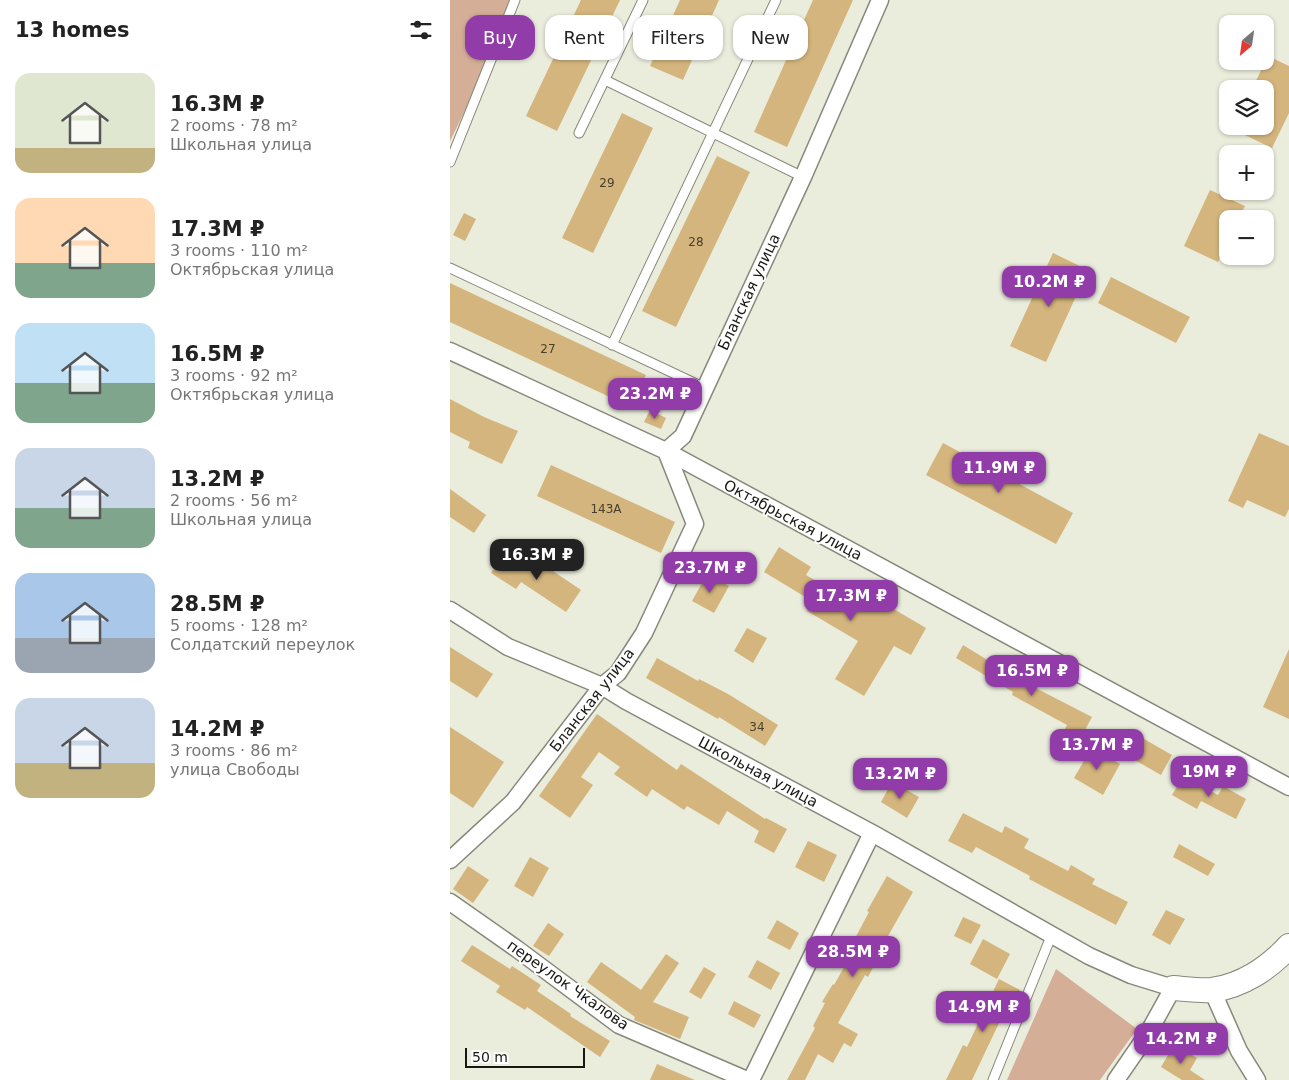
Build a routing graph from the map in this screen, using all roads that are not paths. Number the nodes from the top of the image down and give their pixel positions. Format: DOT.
graph roads {
  1 [pos="515,0"];
  2 [pos="643,0"];
  3 [pos="776,0"];
  4 [pos="880,0"];
  5 [pos="605,80"];
  6 [pos="579,133"];
  7 [pos="714,133"];
  8 [pos="450,162"];
  9 [pos="803,177"];
  10 [pos="450,268"];
  11 [pos="612,345"];
  12 [pos="450,351"];
  13 [pos="705,388"];
  14 [pos="666,451"];
  15 [pos="450,610"];
  16 [pos="602,686"];
  17 [pos="1289,787"];
  18 [pos="872,833"];
  19 [pos="450,860"];
  20 [pos="450,902"];
  21 [pos="1052,934"];
  22 [pos="1289,946"];
  23 [pos="1173,988"];
  24 [pos="1212,990"];
  25 [pos="747,1080"];
  26 [pos="751,1080"];
  27 [pos="993,1080"];
  28 [pos="1116,1080"];
  29 [pos="1258,1080"];
  1 -- 8 [label="lane"];
  2 -- 5 [label="lane"];
  3 -- 7 [label="lane"];
  4 -- 9 [label="street, Бланская улица"];
  5 -- 6 [label="lane"];
  5 -- 7 [label="lane"];
  7 -- 9 [label="lane"];
  7 -- 11 [label="lane"];
  9 -- 13 [label="street, Бланская улица"];
  10 -- 11 [label="lane"];
  11 -- 13 [label="lane"];
  12 -- 14 [label="street, Октябрьская улица"];
  13 -- 14 [label="street, Бланская улица"];
  14 -- 16 [label="street, Бланская улица"];
  14 -- 17 [label="street, Октябрьская улица"];
  15 -- 16 [label="street, Школьная улица"];
  16 -- 18 [label="street, Школьная улица"];
  16 -- 19 [label="street, Бланская улица"];
  18 -- 21 [label="street, Школьная улица"];
  18 -- 26 [label="street"];
  20 -- 25 [label="street, переулок Чкалова"];
  21 -- 23 [label="street, Школьная улица"];
  21 -- 27 [label="lane"];
  22 -- 24 [label="street"];
  23 -- 24 [label="street"];
  23 -- 28 [label="street"];
  24 -- 29 [label="street"];
}
